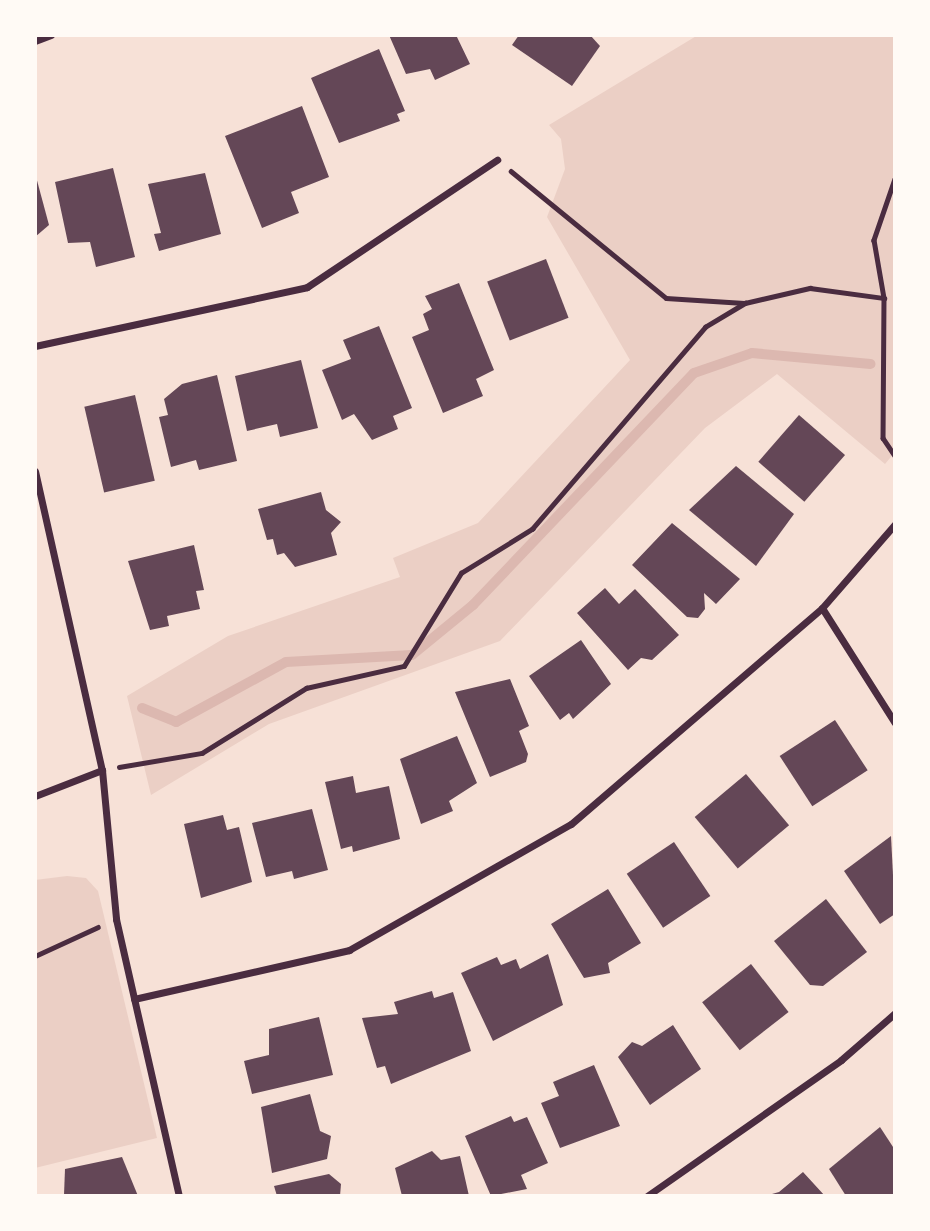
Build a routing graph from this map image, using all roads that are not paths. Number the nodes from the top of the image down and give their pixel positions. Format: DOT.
graph roads {
  1 [pos="51,35"];
  2 [pos="35,41"];
  3 [pos="497,160"];
  4 [pos="35,346"];
  5 [pos="35,471"];
  6 [pos="895,524"];
  7 [pos="822,608"];
  8 [pos="895,723"];
  9 [pos="102,771"];
  10 [pos="35,796"];
  11 [pos="134,999"];
  12 [pos="895,1013"];
  13 [pos="179,1196"];
  14 [pos="647,1196"];
  1 -- 2 [label="street"];
  3 -- 4 [label="street"];
  5 -- 9 [label="street"];
  6 -- 7 [label="street"];
  7 -- 8 [label="street"];
  7 -- 11 [label="street"];
  9 -- 10 [label="street"];
  9 -- 11 [label="street"];
  11 -- 13 [label="street"];
  12 -- 14 [label="street"];
}
